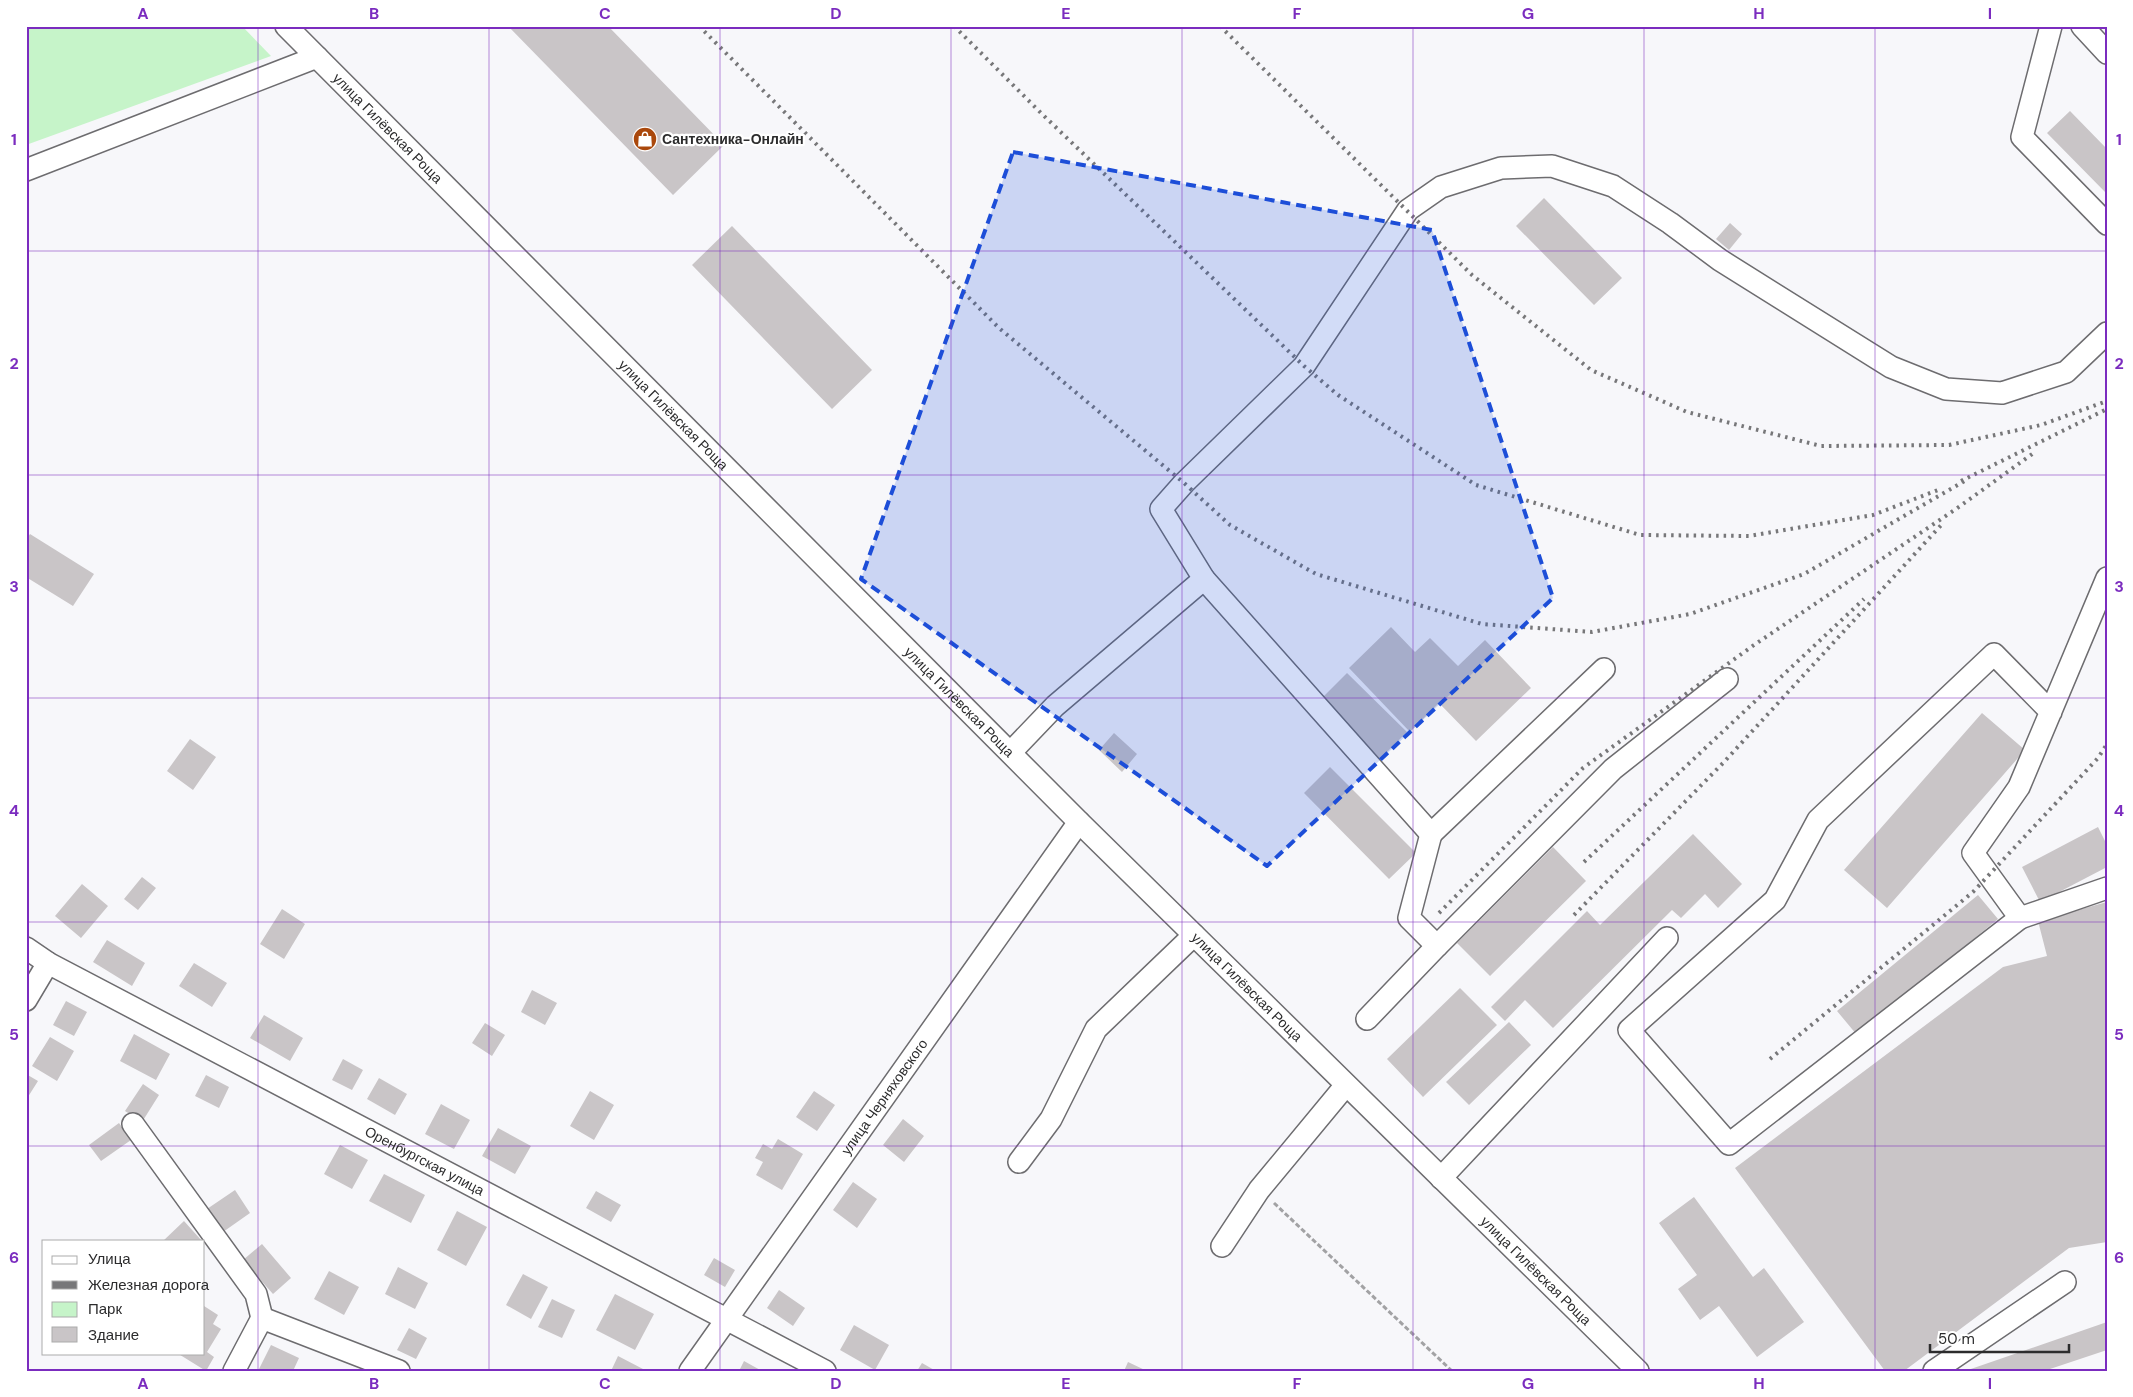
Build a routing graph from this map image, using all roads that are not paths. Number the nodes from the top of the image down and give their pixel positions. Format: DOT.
graph roads {
  1 [pos="286,26"];
  2 [pos="2051,26"];
  3 [pos="2082,26"];
  4 [pos="2107,53"];
  5 [pos="316,57"];
  6 [pos="26,170"];
  7 [pos="2107,224"];
  8 [pos="2107,333"];
  9 [pos="2107,578"];
  10 [pos="1204,579"];
  11 [pos="1604,670"];
  12 [pos="1728,679"];
  13 [pos="2051,712"];
  14 [pos="1011,752"];
  15 [pos="1079,822"];
  16 [pos="1431,834"];
  17 [pos="2107,888"];
  18 [pos="2020,918"];
  19 [pos="1194,935"];
  20 [pos="1667,938"];
  21 [pos="1438,946"];
  22 [pos="26,948"];
  23 [pos="48,963"];
  24 [pos="26,1000"];
  25 [pos="1367,1019"];
  26 [pos="1346,1085"];
  27 [pos="133,1124"];
  28 [pos="1019,1162"];
  29 [pos="1441,1178"];
  30 [pos="1222,1246"];
  31 [pos="2064,1282"];
  32 [pos="262,1318"];
  33 [pos="726,1319"];
  34 [pos="234,1371"];
  35 [pos="399,1371"];
  36 [pos="690,1371"];
  37 [pos="825,1371"];
  38 [pos="1638,1371"];
  39 [pos="1934,1371"];
  1 -- 5 [label="street, улица Гилёвская Роща"];
  2 -- 7 [label="street"];
  3 -- 4 [label="street"];
  5 -- 6 [label="street"];
  5 -- 14 [label="street, улица Гилёвская Роща"];
  8 -- 10 [label="street"];
  9 -- 13 [label="street"];
  10 -- 14 [label="street"];
  10 -- 16 [label="street"];
  11 -- 16 [label="street"];
  12 -- 21 [label="street"];
  13 -- 18 [label="street"];
  13 -- 18 [label="street"];
  14 -- 15 [label="street, улица Гилёвская Роща"];
  15 -- 19 [label="street, улица Гилёвская Роща"];
  15 -- 33 [label="street, улица Черняховского"];
  16 -- 21 [label="street"];
  17 -- 18 [label="street"];
  19 -- 26 [label="street, улица Гилёвская Роща"];
  19 -- 28 [label="street"];
  20 -- 29 [label="street"];
  21 -- 25 [label="street"];
  22 -- 23 [label="street, Оренбургская улица"];
  23 -- 24 [label="street"];
  23 -- 33 [label="street, Оренбургская улица"];
  26 -- 29 [label="street, улица Гилёвская Роща"];
  26 -- 30 [label="street"];
  27 -- 32 [label="street"];
  29 -- 38 [label="street, улица Гилёвская Роща"];
  31 -- 39 [label="street"];
  32 -- 34 [label="street"];
  32 -- 35 [label="street"];
  33 -- 36 [label="street, улица Черняховского"];
  33 -- 37 [label="street, Оренбургская улица"];
}
